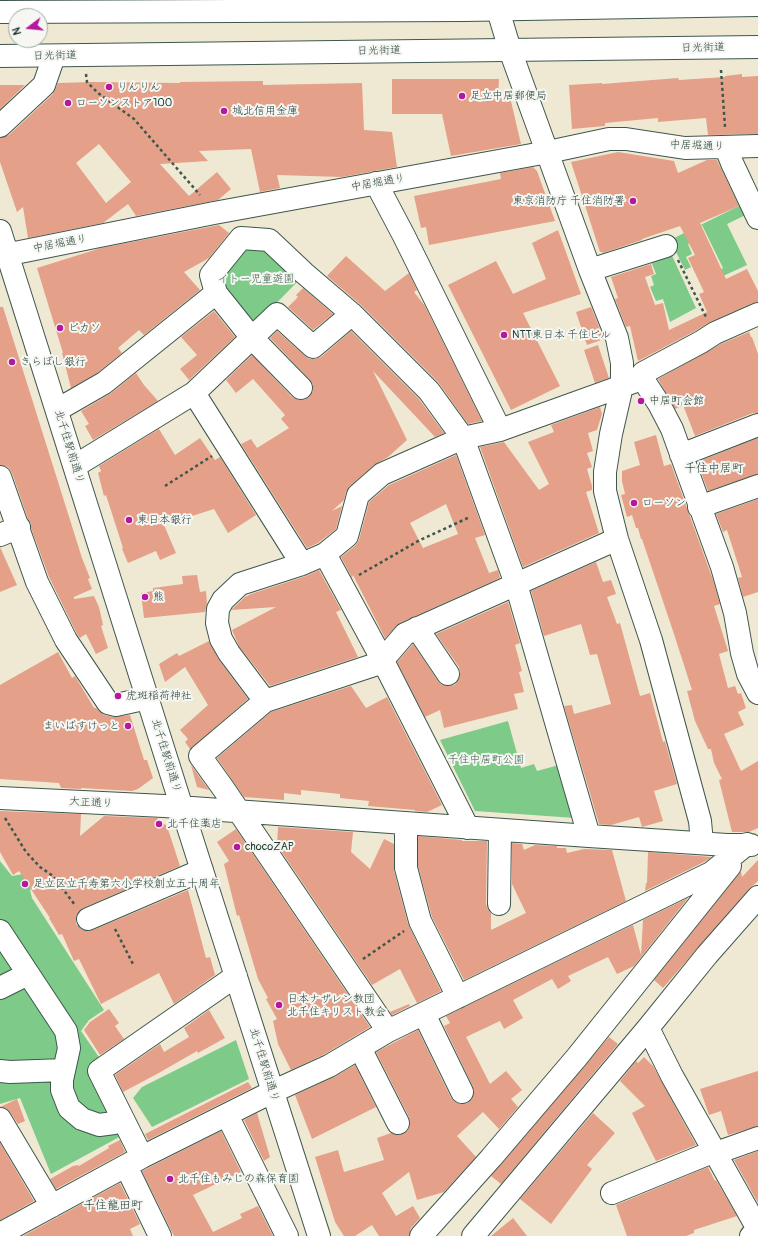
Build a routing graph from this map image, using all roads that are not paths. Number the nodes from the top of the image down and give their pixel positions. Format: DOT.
graph roads {
  1 [pos="496,4"];
  2 [pos="590,4"];
  3 [pos="758,5"];
  4 [pos="32,6"];
  5 [pos="196,6"];
  6 [pos="0,12"];
  7 [pos="758,47"];
  8 [pos="510,50"];
  9 [pos="0,56"];
  10 [pos="54,56"];
  11 [pos="0,126"];
  12 [pos="758,146"];
  13 [pos="726,148"];
  14 [pos="548,152"];
  15 [pos="376,183"];
  16 [pos="214,212"];
  17 [pos="758,218"];
  18 [pos="0,231"];
  19 [pos="241,238"];
  20 [pos="666,246"];
  21 [pos="4,255"];
  22 [pos="590,270"];
  23 [pos="216,293"];
  24 [pos="352,314"];
  25 [pos="758,314"];
  26 [pos="252,338"];
  27 [pos="630,383"];
  28 [pos="301,388"];
  29 [pos="194,393"];
  30 [pos="57,410"];
  31 [pos="758,425"];
  32 [pos="500,430"];
  33 [pos="463,438"];
  34 [pos="681,455"];
  35 [pos="75,466"];
  36 [pos="0,477"];
  37 [pos="758,486"];
  38 [pos="699,507"];
  39 [pos="9,531"];
  40 [pos="617,539"];
  41 [pos="325,554"];
  42 [pos="302,564"];
  43 [pos="516,584"];
  44 [pos="416,628"];
  45 [pos="382,659"];
  46 [pos="448,674"];
  47 [pos="758,693"];
  48 [pos="148,698"];
  49 [pos="265,701"];
  50 [pos="200,756"];
  51 [pos="169,766"];
  52 [pos="1,798"];
  53 [pos="182,808"];
  54 [pos="239,812"];
  55 [pos="406,824"];
  56 [pos="468,828"];
  57 [pos="500,830"];
  58 [pos="589,836"];
  59 [pos="754,841"];
  60 [pos="702,843"];
  61 [pos="202,870"];
  62 [pos="758,897"];
  63 [pos="499,904"];
  64 [pos="97,915"];
  65 [pos="0,931"];
  66 [pos="28,974"];
  67 [pos="236,976"];
  68 [pos="0,988"];
  69 [pos="458,997"];
  70 [pos="424,1014"];
  71 [pos="648,1028"];
  72 [pos="388,1031"];
  73 [pos="360,1048"];
  74 [pos="64,1070"];
  75 [pos="0,1071"];
  76 [pos="272,1092"];
  77 [pos="462,1092"];
  78 [pos="227,1115"];
  79 [pos="0,1119"];
  80 [pos="123,1120"];
  81 [pos="398,1123"];
  82 [pos="758,1138"];
  83 [pos="716,1152"];
  84 [pos="134,1161"];
  85 [pos="612,1193"];
  86 [pos="52,1206"];
  87 [pos="758,1229"];
  88 [pos="12,1232"];
  89 [pos="758,1234"];
  90 [pos="160,1236"];
  91 [pos="287,1236"];
  92 [pos="318,1236"];
  93 [pos="421,1236"];
  94 [pos="473,1236"];
  95 [pos="750,1236"];
  1 -- 2 [label="main road"];
  1 -- 5 [label="main road"];
  1 -- 8 [label="main road"];
  2 -- 3 [label="main road"];
  4 -- 5 [label="main road"];
  4 -- 6 [label="main road"];
  7 -- 8 [label="main road, 日光街道"];
  8 -- 10 [label="main road, 日光街道"];
  8 -- 14 [label="main road"];
  9 -- 10 [label="main road, 日光街道"];
  10 -- 11 [label="main road"];
  12 -- 13 [label="main road, 中居堀通り"];
  13 -- 14 [label="main road, 中居堀通り"];
  13 -- 17 [label="main road"];
  14 -- 15 [label="main road, 中居堀通り"];
  14 -- 22 [label="main road"];
  15 -- 16 [label="main road, 中居堀通り"];
  15 -- 32 [label="main road"];
  16 -- 19 [label="main road"];
  16 -- 21 [label="main road, 中居堀通り"];
  18 -- 21 [label="main road, 北千住駅前通り"];
  19 -- 23 [label="main road"];
  19 -- 24 [label="main road"];
  20 -- 22 [label="main road"];
  21 -- 30 [label="main road, 北千住駅前通り"];
  22 -- 27 [label="main road"];
  23 -- 26 [label="main road"];
  23 -- 30 [label="main road"];
  24 -- 26 [label="main road"];
  24 -- 33 [label="main road"];
  25 -- 27 [label="main road"];
  26 -- 28 [label="main road"];
  26 -- 29 [label="main road"];
  27 -- 32 [label="main road"];
  27 -- 34 [label="main road"];
  27 -- 40 [label="main road"];
  29 -- 35 [label="main road"];
  29 -- 42 [label="main road"];
  30 -- 35 [label="main road, 北千住駅前通り"];
  31 -- 34 [label="main road"];
  32 -- 33 [label="main road"];
  33 -- 41 [label="main road"];
  33 -- 43 [label="main road"];
  34 -- 38 [label="main road"];
  35 -- 48 [label="main road, 北千住駅前通り"];
  36 -- 39 [label="main road"];
  37 -- 38 [label="main road"];
  38 -- 47 [label="main road"];
  39 -- 48 [label="main road"];
  40 -- 43 [label="main road"];
  40 -- 60 [label="main road"];
  41 -- 42 [label="main road"];
  41 -- 45 [label="main road"];
  42 -- 49 [label="main road"];
  43 -- 44 [label="main road"];
  43 -- 58 [label="main road"];
  44 -- 45 [label="main road"];
  44 -- 46 [label="main road"];
  45 -- 49 [label="main road"];
  45 -- 56 [label="main road"];
  48 -- 51 [label="main road, 北千住駅前通り"];
  49 -- 50 [label="main road"];
  50 -- 51 [label="main road"];
  50 -- 54 [label="main road"];
  51 -- 53 [label="main road, 北千住駅前通り"];
  52 -- 53 [label="main road, 大正通り"];
  53 -- 54 [label="main road, 大正通り"];
  53 -- 61 [label="main road, 北千住駅前通り"];
  54 -- 55 [label="main road, 大正通り"];
  54 -- 72 [label="main road"];
  55 -- 56 [label="main road, 大正通り"];
  55 -- 69 [label="main road"];
  56 -- 57 [label="main road, 大正通り"];
  57 -- 58 [label="main road, 大正通り"];
  57 -- 63 [label="main road"];
  58 -- 60 [label="main road, 大正通り"];
  59 -- 60 [label="main road, 大正通り"];
  59 -- 69 [label="main road"];
  59 -- 93 [label="main road"];
  61 -- 64 [label="main road"];
  61 -- 67 [label="main road, 北千住駅前通り"];
  62 -- 71 [label="main road"];
  65 -- 66 [label="main road"];
  66 -- 68 [label="main road"];
  66 -- 74 [label="main road"];
  67 -- 76 [label="main road, 北千住駅前通り"];
  67 -- 80 [label="main road"];
  69 -- 70 [label="main road"];
  70 -- 72 [label="main road"];
  70 -- 77 [label="main road"];
  71 -- 83 [label="main road"];
  71 -- 94 [label="main road"];
  72 -- 73 [label="main road"];
  73 -- 76 [label="main road"];
  73 -- 81 [label="main road"];
  74 -- 75 [label="main road"];
  74 -- 80 [label="main road"];
  76 -- 78 [label="main road"];
  76 -- 92 [label="main road, 北千住駅前通り"];
  78 -- 84 [label="main road"];
  78 -- 91 [label="main road"];
  79 -- 86 [label="main road"];
  80 -- 84 [label="main road"];
  82 -- 83 [label="main road"];
  83 -- 85 [label="main road"];
  83 -- 87 [label="main road"];
  84 -- 86 [label="main road"];
  84 -- 90 [label="main road"];
  86 -- 88 [label="main road"];
  89 -- 95 [label="main road"];
}
